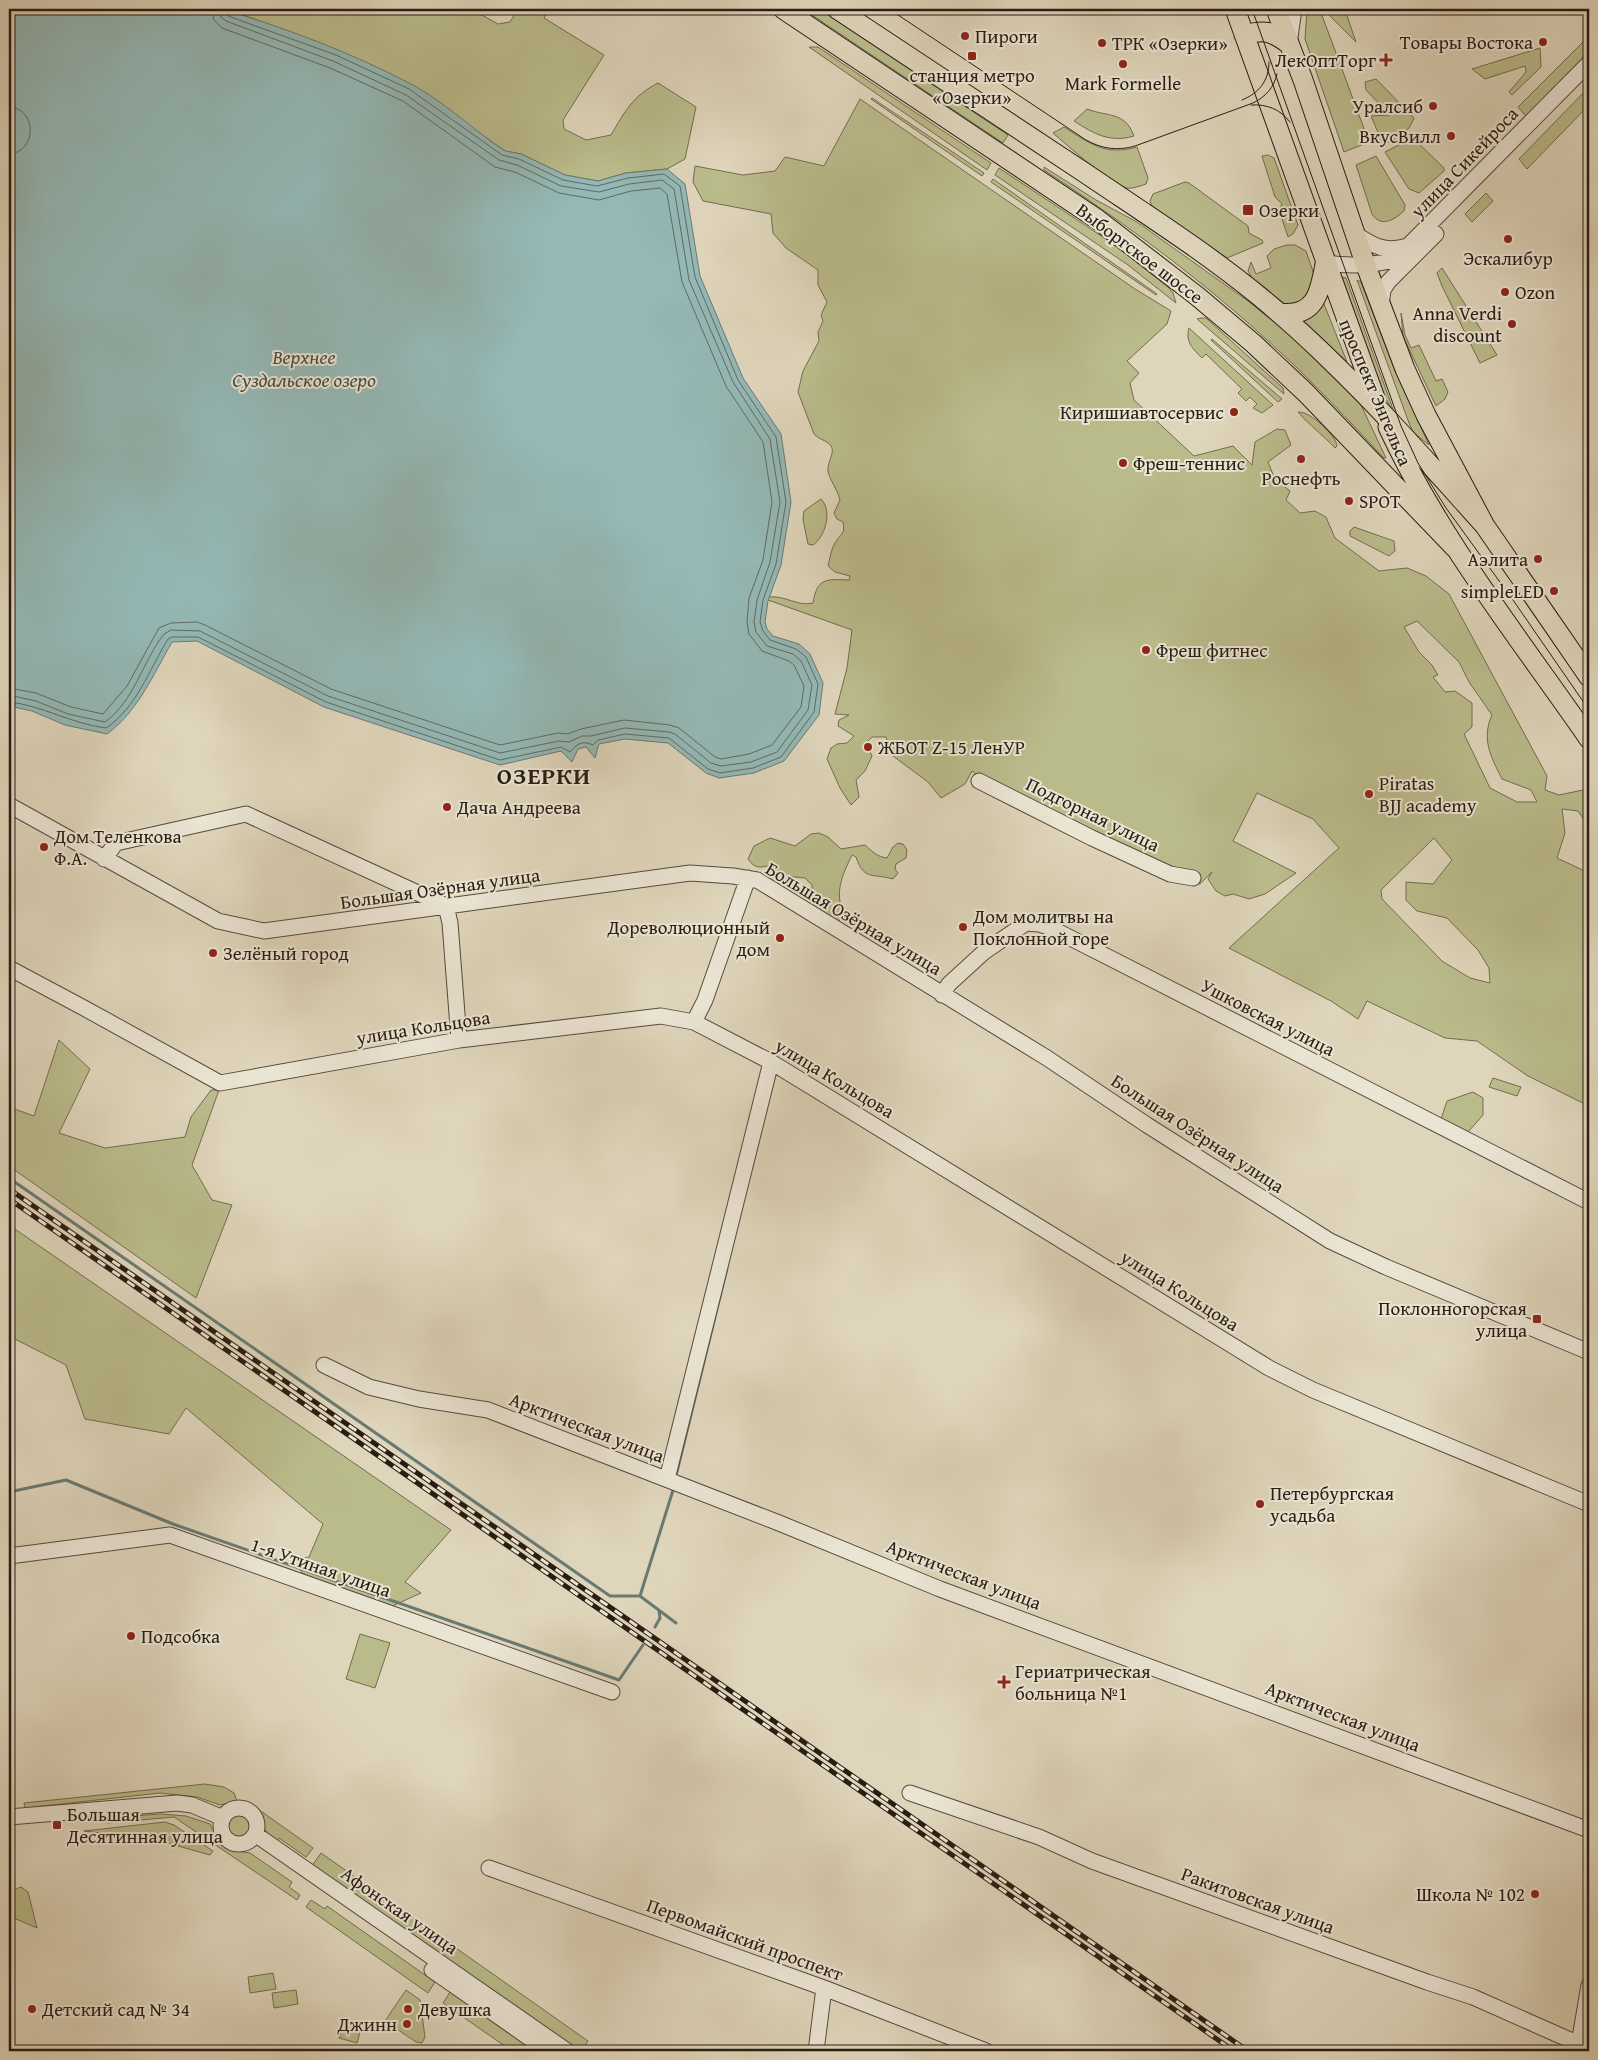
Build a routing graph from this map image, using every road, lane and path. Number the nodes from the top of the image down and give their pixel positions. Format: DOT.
graph roads {
  1 [pos="783,9"];
  2 [pos="837,9"];
  3 [pos="1235,9"];
  4 [pos="1276,9"];
  5 [pos="1294,9"];
  6 [pos="1244,35"];
  7 [pos="1289,44"];
  8 [pos="1589,63"];
  9 [pos="1589,78"];
  10 [pos="1048,149"];
  11 [pos="1030,174"];
  12 [pos="1354,234"];
  13 [pos="1414,255"];
  14 [pos="1325,263"];
  15 [pos="1366,266"];
  16 [pos="1381,305"];
  17 [pos="1279,313"];
  18 [pos="1380,409"];
  19 [pos="1485,526"];
  20 [pos="1455,548"];
  21 [pos="1589,677"];
  22 [pos="1589,738"];
  23 [pos="979,781"];
  24 [pos="9,805"];
  25 [pos="104,859"];
  26 [pos="748,878"];
  27 [pos="1193,878"];
  28 [pos="446,906"];
  29 [pos="9,968"];
  30 [pos="942,995"];
  31 [pos="694,1022"];
  32 [pos="459,1040"];
  33 [pos="771,1062"];
  34 [pos="1589,1202"];
  35 [pos="1589,1352"];
  36 [pos="324,1365"];
  37 [pos="667,1480"];
  38 [pos="1589,1504"];
  39 [pos="9,1556"];
  40 [pos="612,1692"];
  41 [pos="910,1793"];
  42 [pos="9,1817"];
  43 [pos="223,1818"];
  44 [pos="1589,1830"];
  45 [pos="252,1838"];
  46 [pos="489,1868"];
  47 [pos="1589,1985"];
  48 [pos="824,1988"];
  49 [pos="1584,2048"];
  50 [pos="548,2051"];
  51 [pos="567,2051"];
  52 [pos="816,2051"];
  53 [pos="986,2051"];
  1 -- 11 [label="main road, Выборгское шоссе"];
  2 -- 10 [label="main road, Выборгское шоссе"];
  3 -- 6 [label="main road, проспект Энгельса"];
  4 -- 7 [label="main road, проспект Энгельса"];
  5 -- 7 [label="street"];
  6 -- 7 [label="main road"];
  6 -- 14 [label="main road, проспект Энгельса"];
  7 -- 12 [label="main road, проспект Энгельса"];
  8 -- 12 [label="street, улица Сикейроса"];
  9 -- 13 [label="street, улица Сикейроса"];
  10 -- 11 [label="main road"];
  10 -- 17 [label="main road, Выборгское шоссе"];
  11 -- 20 [label="main road, Выборгское шоссе"];
  12 -- 15 [label="main road, проспект Энгельса"];
  13 -- 15 [label="street, улица Сикейроса"];
  13 -- 16 [label="street, улица Сикейроса"];
  14 -- 15 [label="street, улица Сикейроса"];
  14 -- 17 [label="main road"];
  14 -- 18 [label="main road, проспект Энгельса"];
  15 -- 16 [label="main road, проспект Энгельса"];
  16 -- 19 [label="main road, проспект Энгельса"];
  17 -- 18 [label="main road, Выборгское шоссе"];
  18 -- 19 [label="main road, Выборгское шоссе"];
  18 -- 20 [label="main road, проспект Энгельса"];
  19 -- 21 [label="main road, проспект Энгельса"];
  20 -- 22 [label="main road, проспект Энгельса"];
  23 -- 27 [label="street, Подгорная улица"];
  24 -- 25 [label="street, Большая Озёрная улица"];
  25 -- 28 [label="street, Большая Озёрная улица"];
  25 -- 28 [label="street"];
  26 -- 28 [label="street, Большая Озёрная улица"];
  26 -- 30 [label="street, Большая Озёрная улица"];
  26 -- 31 [label="street"];
  28 -- 32 [label="street"];
  29 -- 32 [label="street, улица Кольцова"];
  30 -- 34 [label="street, Ушковская улица"];
  30 -- 35 [label="street, Большая Озёрная улица"];
  31 -- 32 [label="street, улица Кольцова"];
  31 -- 33 [label="street, улица Кольцова"];
  33 -- 37 [label="street"];
  33 -- 38 [label="street, улица Кольцова"];
  36 -- 37 [label="street, Арктическая улица"];
  37 -- 44 [label="street, Арктическая улица"];
  39 -- 40 [label="street, 1-я Утиная улица"];
  41 -- 49 [label="street, Ракитовская улица"];
  42 -- 43 [label="street"];
  43 -- 45 [label="street, Афонская улица"];
  43 -- 45 [label="street"];
  45 -- 50 [label="street, Афонская улица"];
  45 -- 51 [label="street, Афонская улица"];
  46 -- 48 [label="street, Первомайский проспект"];
  47 -- 49 [label="street"];
  48 -- 52 [label="street"];
  48 -- 53 [label="street, Первомайский проспект"];
}
